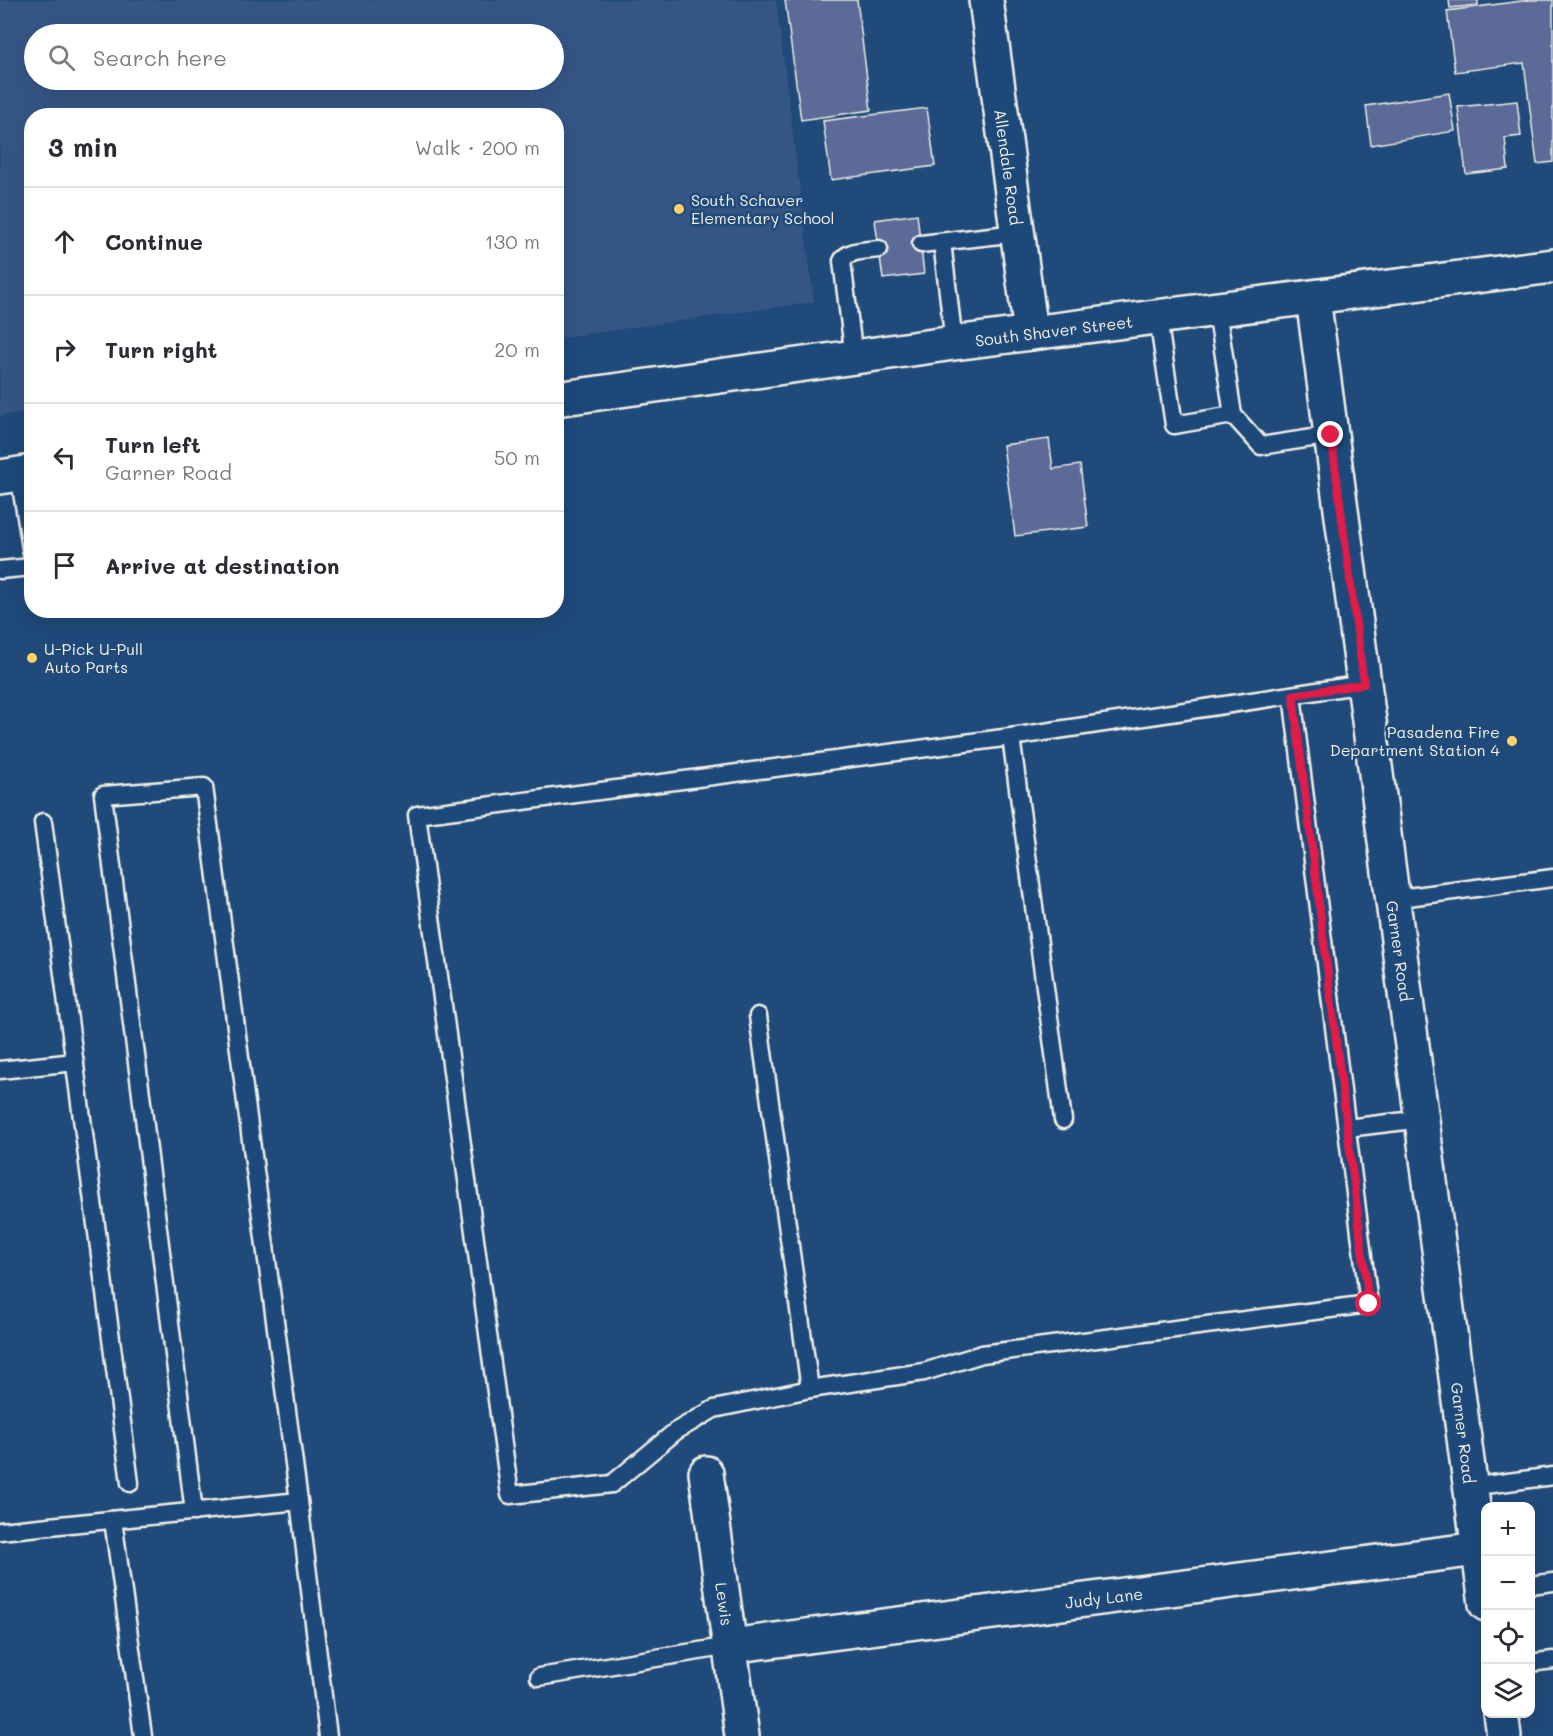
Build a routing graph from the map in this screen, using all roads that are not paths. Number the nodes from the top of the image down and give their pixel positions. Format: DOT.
graph roads {
  1 [pos="986,0"];
  2 [pos="1017,232"];
  3 [pos="942,242"];
  4 [pos="921,244"];
  5 [pos="879,249"];
  6 [pos="1553,266"];
  7 [pos="1313,298"];
  8 [pos="1217,310"];
  9 [pos="1158,318"];
  10 [pos="1031,333"];
  11 [pos="954,343"];
  12 [pos="854,358"];
  13 [pos="564,398"];
  14 [pos="1233,415"];
  15 [pos="1331,435"];
  16 [pos="17,474"];
  17 [pos="24,511"];
  18 [pos="24,568"];
  19 [pos="0,570"];
  20 [pos="1364,684"];
  21 [pos="1293,695"];
  22 [pos="1011,737"];
  23 [pos="43,822"];
  24 [pos="1553,878"];
  25 [pos="1392,899"];
  26 [pos="758,1016"];
  27 [pos="75,1062"];
  28 [pos="0,1070"];
  29 [pos="1422,1119"];
  30 [pos="1063,1120"];
  31 [pos="1347,1128"];
  32 [pos="810,1389"];
  33 [pos="706,1473"];
  34 [pos="1553,1476"];
  35 [pos="129,1483"];
  36 [pos="1470,1487"];
  37 [pos="299,1501"];
  38 [pos="194,1512"];
  39 [pos="113,1520"];
  40 [pos="0,1531"];
  41 [pos="1478,1550"];
  42 [pos="1481,1569"];
  43 [pos="1553,1582"];
  44 [pos="1535,1584"];
  45 [pos="730,1646"];
  46 [pos="1553,1660"];
  47 [pos="1535,1662"];
  48 [pos="539,1677"];
  49 [pos="1502,1718"];
  50 [pos="143,1736"];
  51 [pos="328,1736"];
  52 [pos="742,1736"];
  53 [pos="1504,1736"];
  1 -- 2 [label="street, Allendale Road"];
  2 -- 3 [label="lane"];
  2 -- 10 [label="street, Allendale Road"];
  3 -- 4 [label="lane"];
  3 -- 11 [label="lane"];
  5 -- 12 [label="lane"];
  6 -- 7 [label="street, South Shaver Street"];
  7 -- 8 [label="street, South Shaver Street"];
  7 -- 15 [label="street, Garner Road"];
  8 -- 9 [label="street, South Shaver Street"];
  8 -- 14 [label="lane"];
  9 -- 10 [label="street, South Shaver Street"];
  9 -- 14 [label="lane"];
  10 -- 11 [label="street, South Shaver Street"];
  11 -- 12 [label="street, South Shaver Street"];
  12 -- 13 [label="street, South Shaver Street"];
  14 -- 15 [label="lane"];
  15 -- 20 [label="street, Garner Road"];
  16 -- 17 [label="lane"];
  18 -- 19 [label="lane"];
  20 -- 21 [label="lane"];
  20 -- 25 [label="street, Garner Road"];
  21 -- 22 [label="lane"];
  21 -- 31 [label="lane"];
  22 -- 30 [label="lane"];
  22 -- 32 [label="lane"];
  23 -- 27 [label="lane"];
  24 -- 25 [label="lane"];
  25 -- 29 [label="street, Garner Road"];
  26 -- 32 [label="lane"];
  27 -- 28 [label="lane"];
  27 -- 35 [label="lane"];
  29 -- 31 [label="lane"];
  29 -- 36 [label="street, Garner Road"];
  31 -- 32 [label="lane"];
  33 -- 45 [label="street, Lewis"];
  34 -- 36 [label="lane"];
  36 -- 41 [label="street, Garner Road"];
  37 -- 38 [label="lane"];
  37 -- 38 [label="lane"];
  37 -- 51 [label="lane"];
  38 -- 39 [label="lane"];
  39 -- 40 [label="lane"];
  39 -- 50 [label="lane"];
  41 -- 42 [label="street, Garner Road"];
  41 -- 45 [label="street, Judy Lane"];
  43 -- 44 [label="lane"];
  45 -- 48 [label="lane"];
  45 -- 52 [label="street, Lewis"];
  46 -- 47 [label="lane"];
  49 -- 53 [label="street"];
}
